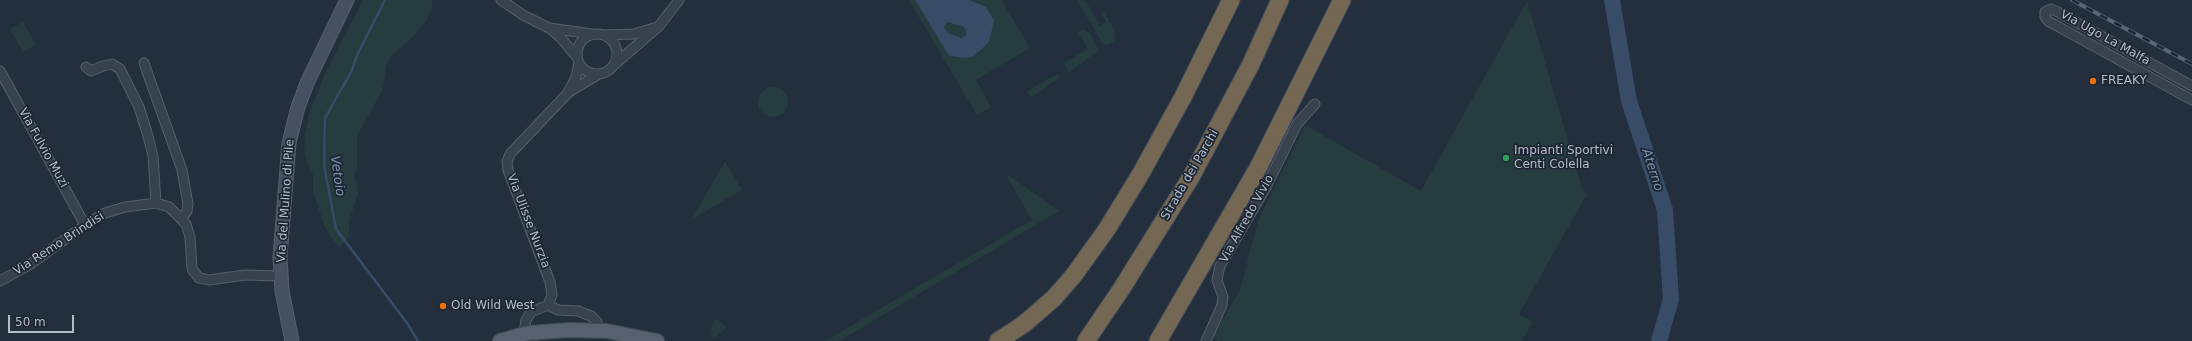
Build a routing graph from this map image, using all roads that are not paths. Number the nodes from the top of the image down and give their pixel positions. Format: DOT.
graph roads {
  1 [pos="347,0"];
  2 [pos="501,0"];
  3 [pos="679,0"];
  4 [pos="1231,0"];
  5 [pos="1280,0"];
  6 [pos="1292,0"];
  7 [pos="1342,0"];
  8 [pos="659,26"];
  9 [pos="549,28"];
  10 [pos="594,34"];
  11 [pos="605,35"];
  12 [pos="578,60"];
  13 [pos="144,63"];
  14 [pos="613,66"];
  15 [pos="86,67"];
  16 [pos="0,71"];
  17 [pos="599,74"];
  18 [pos="2192,86"];
  19 [pos="568,93"];
  20 [pos="2192,100"];
  21 [pos="1315,104"];
  22 [pos="156,203"];
  23 [pos="182,218"];
  24 [pos="85,225"];
  25 [pos="281,276"];
  26 [pos="0,281"];
  27 [pos="548,305"];
  28 [pos="602,331"];
  29 [pos="530,337"];
  30 [pos="292,341"];
  31 [pos="500,341"];
  32 [pos="641,341"];
  33 [pos="657,341"];
  34 [pos="998,341"];
  35 [pos="1086,341"];
  36 [pos="1100,341"];
  37 [pos="1158,341"];
  38 [pos="1206,341"];
  1 -- 25 [label="street, Via del Mulino di Pile"];
  2 -- 9 [label="street"];
  3 -- 8 [label="street"];
  4 -- 34 [label="highway"];
  5 -- 35 [label="highway, Strada dei Parchi"];
  6 -- 36 [label="highway, Strada dei Parchi"];
  7 -- 37 [label="highway"];
  8 -- 11 [label="street"];
  8 -- 14 [label="street"];
  9 -- 10 [label="street"];
  9 -- 12 [label="street"];
  10 -- 11 [label="street"];
  10 -- 12 [label="street"];
  11 -- 14 [label="street"];
  12 -- 17 [label="street"];
  12 -- 19 [label="street, Via Ulisse Nurzia"];
  13 -- 23 [label="street"];
  14 -- 17 [label="street"];
  15 -- 22 [label="street"];
  16 -- 24 [label="street, Via Fulvio Muzi"];
  17 -- 19 [label="street, Via Ulisse Nurzia"];
  18 -- 20 [label="street, Via Ugo La Malfa"];
  19 -- 27 [label="street, Via Ulisse Nurzia"];
  21 -- 38 [label="street, Via Alfredo Vivio"];
  22 -- 23 [label="street"];
  22 -- 24 [label="street, Via Remo Brindisi"];
  23 -- 25 [label="street"];
  24 -- 26 [label="street, Via Remo Brindisi"];
  25 -- 30 [label="street, Via del Mulino di Pile"];
  27 -- 28 [label="street"];
  27 -- 29 [label="street"];
  28 -- 29 [label="main road"];
  28 -- 32 [label="main road"];
  28 -- 33 [label="main road"];
  29 -- 31 [label="main road"];
}
